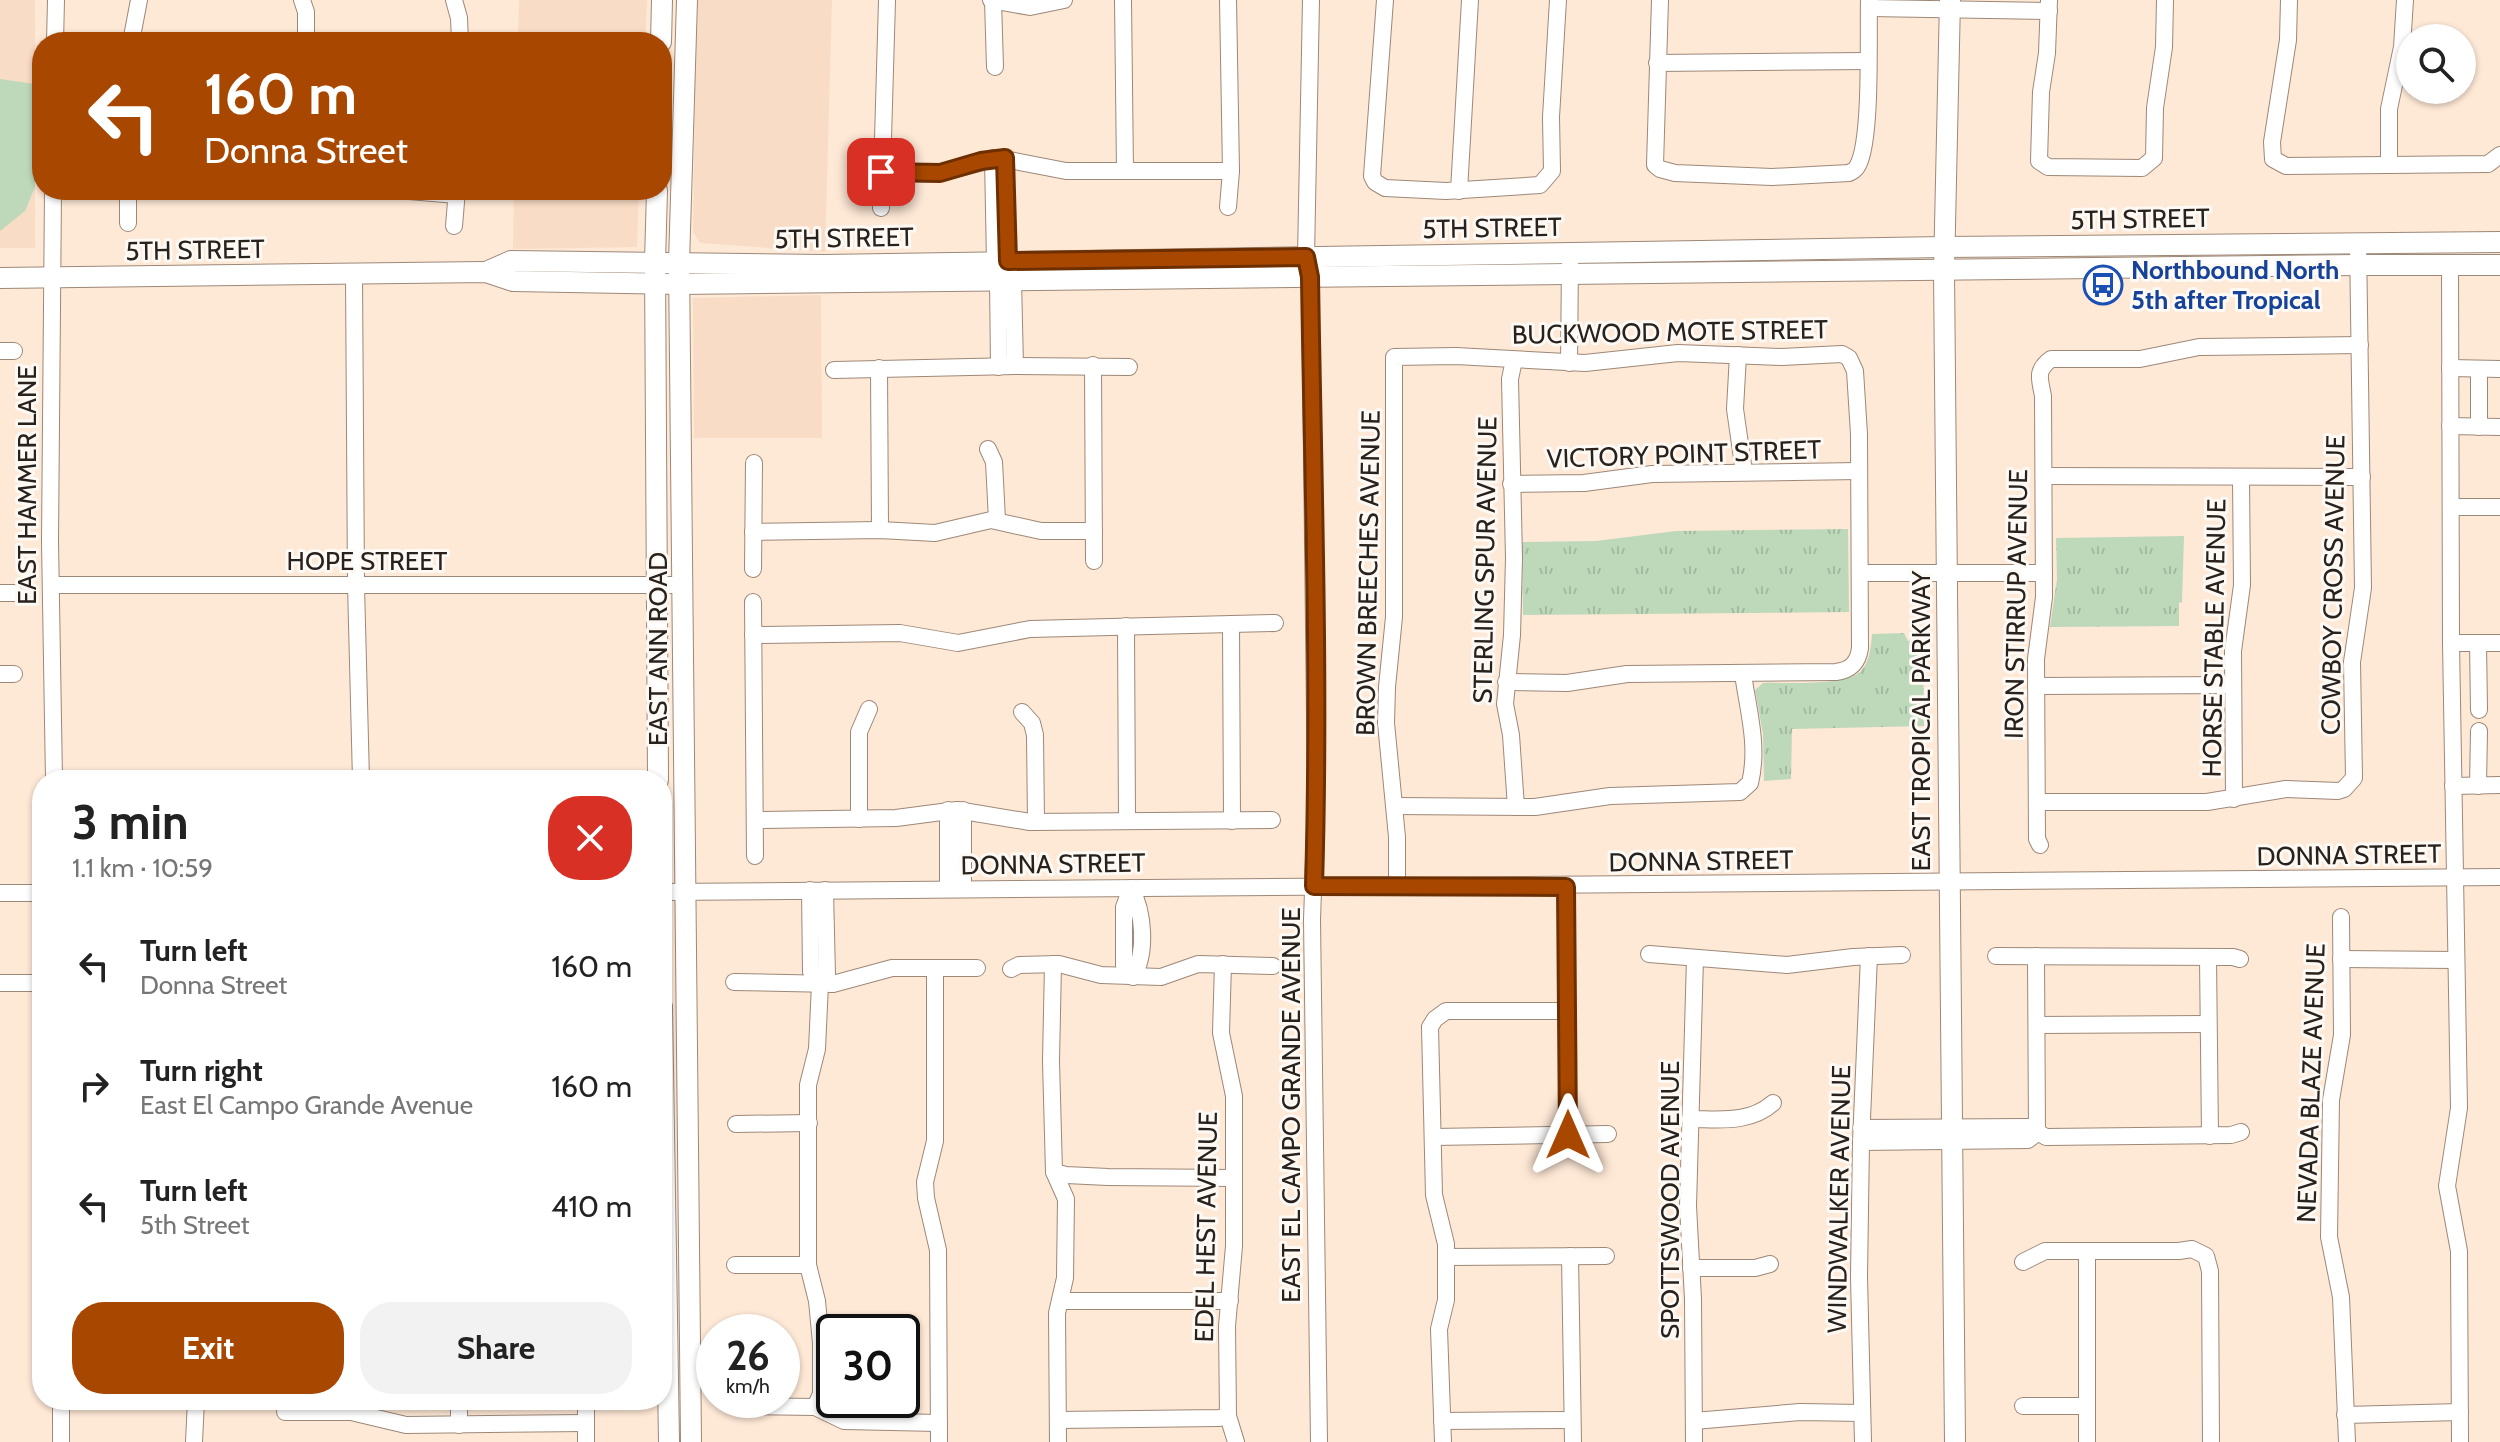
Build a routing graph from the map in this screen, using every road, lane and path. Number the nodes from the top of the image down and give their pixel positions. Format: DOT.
graph roads {
  1 [pos="56,0"];
  2 [pos="139,0"];
  3 [pos="302,0"];
  4 [pos="454,0"];
  5 [pos="662,0"];
  6 [pos="687,0"];
  7 [pos="887,0"];
  8 [pos="992,0"];
  9 [pos="1064,0"];
  10 [pos="1123,0"];
  11 [pos="1228,0"];
  12 [pos="1311,0"];
  13 [pos="1385,0"];
  14 [pos="1470,0"];
  15 [pos="1558,0"];
  16 [pos="1660,0"];
  17 [pos="2165,0"];
  18 [pos="2289,0"];
  19 [pos="2405,0"];
  20 [pos="1869,4"];
  21 [pos="1950,4"];
  22 [pos="2049,6"];
  23 [pos="55,32"];
  24 [pos="133,32"];
  25 [pos="306,32"];
  26 [pos="460,32"];
  27 [pos="661,32"];
  28 [pos="1868,61"];
  29 [pos="1657,63"];
  30 [pos="995,67"];
  31 [pos="2497,157"];
  32 [pos="999,158"];
  33 [pos="2389,165"];
  34 [pos="1125,171"];
  35 [pos="1231,171"];
  36 [pos="881,172"];
  37 [pos="1459,191"];
  38 [pos="53,200"];
  39 [pos="128,200"];
  40 [pos="456,200"];
  41 [pos="657,200"];
  42 [pos="1228,207"];
  43 [pos="881,208"];
  44 [pos="128,223"];
  45 [pos="454,226"];
  46 [pos="2358,242"];
  47 [pos="2500,242"];
  48 [pos="1944,247"];
  49 [pos="655,262"];
  50 [pos="679,263"];
  51 [pos="1570,263"];
  52 [pos="2450,264"];
  53 [pos="2359,265"];
  54 [pos="2500,265"];
  55 [pos="1308,267"];
  56 [pos="1004,271"];
  57 [pos="1944,271"];
  58 [pos="486,272"];
  59 [pos="354,274"];
  60 [pos="0,278"];
  61 [pos="52,278"];
  62 [pos="655,283"];
  63 [pos="680,284"];
  64 [pos="2360,345"];
  65 [pos="1738,355"];
  66 [pos="1394,357"];
  67 [pos="1514,360"];
  68 [pos="1569,363"];
  69 [pos="1093,365"];
  70 [pos="1007,366"];
  71 [pos="1129,367"];
  72 [pos="879,368"];
  73 [pos="2450,368"];
  74 [pos="2479,369"];
  75 [pos="2500,369"];
  76 [pos="834,370"];
  77 [pos="2450,426"];
  78 [pos="2479,427"];
  79 [pos="2500,427"];
  80 [pos="988,449"];
  81 [pos="754,463"];
  82 [pos="1859,471"];
  83 [pos="1744,472"];
  84 [pos="2044,476"];
  85 [pos="2362,477"];
  86 [pos="2241,478"];
  87 [pos="1511,484"];
  88 [pos="2451,507"];
  89 [pos="2500,507"];
  90 [pos="997,520"];
  91 [pos="880,530"];
  92 [pos="1094,531"];
  93 [pos="753,532"];
  94 [pos="1094,561"];
  95 [pos="753,569"];
  96 [pos="1860,573"];
  97 [pos="1946,573"];
  98 [pos="2044,573"];
  99 [pos="51,585"];
  100 [pos="356,585"];
  101 [pos="657,585"];
  102 [pos="684,585"];
  103 [pos="753,602"];
  104 [pos="1275,623"];
  105 [pos="1231,624"];
  106 [pos="1126,626"];
  107 [pos="753,635"];
  108 [pos="2451,643"];
  109 [pos="2478,643"];
  110 [pos="2500,643"];
  111 [pos="1743,674"];
  112 [pos="1506,682"];
  113 [pos="2233,685"];
  114 [pos="2036,686"];
  115 [pos="869,709"];
  116 [pos="2479,710"];
  117 [pos="1022,712"];
  118 [pos="2479,731"];
  119 [pos="54,770"];
  120 [pos="361,770"];
  121 [pos="658,770"];
  122 [pos="2500,785"];
  123 [pos="2453,786"];
  124 [pos="2478,786"];
  125 [pos="2234,799"];
  126 [pos="2037,802"];
  127 [pos="1395,806"];
  128 [pos="1516,807"];
  129 [pos="955,810"];
  130 [pos="859,819"];
  131 [pos="755,820"];
  132 [pos="1272,820"];
  133 [pos="1127,821"];
  134 [pos="1232,821"];
  135 [pos="1036,822"];
  136 [pos="2040,845"];
  137 [pos="755,856"];
  138 [pos="2500,877"];
  139 [pos="2454,878"];
  140 [pos="1948,883"];
  141 [pos="1397,885"];
  142 [pos="1314,886"];
  143 [pos="1566,887"];
  144 [pos="1131,888"];
  145 [pos="955,889"];
  146 [pos="817,890"];
  147 [pos="672,892"];
  148 [pos="684,892"];
  149 [pos="0,893"];
  150 [pos="32,893"];
  151 [pos="2341,917"];
  152 [pos="1649,954"];
  153 [pos="1902,955"];
  154 [pos="1869,956"];
  155 [pos="1996,956"];
  156 [pos="2036,956"];
  157 [pos="2208,957"];
  158 [pos="1695,958"];
  159 [pos="2240,959"];
  160 [pos="2341,959"];
  161 [pos="2456,960"];
  162 [pos="1053,964"];
  163 [pos="1223,964"];
  164 [pos="1273,966"];
  165 [pos="935,968"];
  166 [pos="977,968"];
  167 [pos="1011,969"];
  168 [pos="1133,977"];
  169 [pos="734,982"];
  170 [pos="0,983"];
  171 [pos="32,983"];
  172 [pos="820,984"];
  173 [pos="1567,1011"];
  174 [pos="2208,1024"];
  175 [pos="2037,1025"];
  176 [pos="1773,1103"];
  177 [pos="1690,1119"];
  178 [pos="809,1123"];
  179 [pos="736,1124"];
  180 [pos="2241,1132"];
  181 [pos="2037,1133"];
  182 [pos="1608,1134"];
  183 [pos="1950,1134"];
  184 [pos="1568,1135"];
  185 [pos="1861,1135"];
  186 [pos="2210,1136"];
  187 [pos="1433,1137"];
  188 [pos="1054,1172"];
  189 [pos="1234,1178"];
  190 [pos="2087,1251"];
  191 [pos="1570,1256"];
  192 [pos="1606,1256"];
  193 [pos="1446,1257"];
  194 [pos="2023,1262"];
  195 [pos="1770,1264"];
  196 [pos="735,1265"];
  197 [pos="808,1265"];
  198 [pos="1691,1268"];
  199 [pos="1060,1301"];
  200 [pos="1230,1301"];
  201 [pos="2023,1406"];
  202 [pos="2087,1406"];
  203 [pos="800,1407"];
  204 [pos="815,1407"];
  205 [pos="61,1410"];
  206 [pos="196,1410"];
  207 [pos="297,1410"];
  208 [pos="341,1410"];
  209 [pos="459,1410"];
  210 [pos="586,1410"];
  211 [pos="668,1410"];
  212 [pos="285,1412"];
  213 [pos="2460,1412"];
  214 [pos="1862,1413"];
  215 [pos="2345,1415"];
  216 [pos="1228,1416"];
  217 [pos="1058,1420"];
  218 [pos="1572,1420"];
  219 [pos="1442,1421"];
  220 [pos="1694,1421"];
  221 [pos="586,1423"];
  222 [pos="939,1423"];
  223 [pos="459,1425"];
  224 [pos="61,1442"];
  225 [pos="194,1442"];
  226 [pos="586,1442"];
  227 [pos="669,1442"];
  228 [pos="691,1442"];
  229 [pos="939,1442"];
  230 [pos="1058,1442"];
  231 [pos="1236,1442"];
  232 [pos="1319,1442"];
  233 [pos="1443,1442"];
  234 [pos="1573,1442"];
  235 [pos="1694,1442"];
  236 [pos="1863,1442"];
  237 [pos="1955,1442"];
  238 [pos="2087,1442"];
  239 [pos="2211,1442"];
  240 [pos="2347,1442"];
  241 [pos="2460,1442"];
  1 -- 23 [label="street"];
  2 -- 24 [label="street"];
  3 -- 25 [label="street"];
  4 -- 26 [label="street"];
  5 -- 27 [label="main road"];
  6 -- 50 [label="main road, EAST ANN ROAD"];
  7 -- 36 [label="street"];
  8 -- 9 [label="street"];
  8 -- 30 [label="street"];
  10 -- 34 [label="street"];
  11 -- 35 [label="street"];
  12 -- 55 [label="street, EAST EL CAMPO GRANDE AVENUE"];
  13 -- 37 [label="street"];
  14 -- 37 [label="street"];
  15 -- 37 [label="street"];
  16 -- 29 [label="street"];
  17 -- 22 [label="street"];
  18 -- 33 [label="street"];
  19 -- 33 [label="street"];
  20 -- 21 [label="street"];
  20 -- 28 [label="street"];
  21 -- 22 [label="street"];
  21 -- 48 [label="main road, EAST TROPICAL PARKWAY"];
  28 -- 29 [label="street"];
  28 -- 29 [label="street"];
  31 -- 33 [label="street"];
  32 -- 34 [label="street"];
  32 -- 36 [label="street"];
  32 -- 56 [label="street"];
  34 -- 35 [label="street"];
  35 -- 42 [label="street"];
  36 -- 43 [label="street"];
  38 -- 61 [label="street, EAST HAMMER LANE"];
  39 -- 44 [label="street"];
  40 -- 45 [label="street"];
  41 -- 49 [label="main road, EAST ANN ROAD"];
  46 -- 47 [label="main road, 5TH STREET"];
  46 -- 48 [label="main road, 5TH STREET"];
  46 -- 53 [label="street, COWBOY CROSS AVENUE"];
  48 -- 51 [label="main road, 5TH STREET"];
  48 -- 57 [label="main road, EAST TROPICAL PARKWAY"];
  49 -- 50 [label="main road, 5TH STREET"];
  49 -- 58 [label="main road, 5TH STREET"];
  49 -- 62 [label="main road, EAST ANN ROAD"];
  50 -- 56 [label="main road, 5TH STREET"];
  50 -- 63 [label="main road, EAST ANN ROAD"];
  51 -- 55 [label="main road, 5TH STREET"];
  51 -- 57 [label="main road, 5TH STREET"];
  51 -- 68 [label="street"];
  52 -- 53 [label="main road, 5TH STREET"];
  52 -- 54 [label="main road, 5TH STREET"];
  52 -- 73 [label="street"];
  53 -- 57 [label="main road, 5TH STREET"];
  53 -- 64 [label="street, COWBOY CROSS AVENUE"];
  55 -- 56 [label="main road, 5TH STREET"];
  55 -- 56 [label="main road, 5TH STREET"];
  55 -- 142 [label="street, EAST EL CAMPO GRANDE AVENUE"];
  56 -- 63 [label="main road, 5TH STREET"];
  56 -- 70 [label="street"];
  57 -- 97 [label="main road, EAST TROPICAL PARKWAY"];
  58 -- 59 [label="main road, 5TH STREET"];
  58 -- 62 [label="main road, 5TH STREET"];
  59 -- 61 [label="main road, 5TH STREET"];
  59 -- 100 [label="street"];
  60 -- 61 [label="main road, 5TH STREET"];
  61 -- 99 [label="street, EAST HAMMER LANE"];
  62 -- 63 [label="main road, 5TH STREET"];
  62 -- 101 [label="main road, EAST ANN ROAD"];
  63 -- 102 [label="main road, EAST ANN ROAD"];
  64 -- 84 [label="street, IRON STIRRUP AVENUE"];
  64 -- 85 [label="street, COWBOY CROSS AVENUE"];
  65 -- 68 [label="street, BUCKWOOD MOTE STREET"];
  65 -- 82 [label="street, BUCKWOOD MOTE STREET"];
  65 -- 83 [label="street"];
  66 -- 67 [label="street, BUCKWOOD MOTE STREET"];
  66 -- 127 [label="street, BROWN BREECHES AVENUE"];
  67 -- 68 [label="street, BUCKWOOD MOTE STREET"];
  67 -- 87 [label="street, STERLING SPUR AVENUE"];
  69 -- 70 [label="street"];
  69 -- 71 [label="street"];
  69 -- 92 [label="street"];
  70 -- 72 [label="street"];
  72 -- 76 [label="street"];
  72 -- 91 [label="street"];
  73 -- 74 [label="street"];
  73 -- 77 [label="street"];
  74 -- 75 [label="street"];
  74 -- 78 [label="street"];
  77 -- 78 [label="street"];
  77 -- 88 [label="street"];
  78 -- 79 [label="street"];
  80 -- 90 [label="street"];
  81 -- 93 [label="street"];
  82 -- 83 [label="street, VICTORY POINT STREET"];
  82 -- 96 [label="street"];
  83 -- 87 [label="street, VICTORY POINT STREET"];
  84 -- 86 [label="street"];
  84 -- 98 [label="street, IRON STIRRUP AVENUE"];
  85 -- 86 [label="street"];
  85 -- 125 [label="street, COWBOY CROSS AVENUE"];
  86 -- 113 [label="street, HORSE STABLE AVENUE"];
  87 -- 112 [label="street, STERLING SPUR AVENUE"];
  88 -- 89 [label="street"];
  88 -- 108 [label="street"];
  90 -- 91 [label="street"];
  90 -- 92 [label="street"];
  91 -- 93 [label="street"];
  92 -- 94 [label="street"];
  93 -- 95 [label="street"];
  96 -- 97 [label="street"];
  96 -- 111 [label="street"];
  97 -- 98 [label="street"];
  97 -- 140 [label="main road, EAST TROPICAL PARKWAY"];
  98 -- 114 [label="street, IRON STIRRUP AVENUE"];
  99 -- 100 [label="street, HOPE STREET"];
  99 -- 119 [label="street, EAST HAMMER LANE"];
  100 -- 101 [label="street, HOPE STREET"];
  100 -- 120 [label="street"];
  101 -- 102 [label="street, HOPE STREET"];
  101 -- 121 [label="main road, EAST ANN ROAD"];
  102 -- 148 [label="main road, EAST ANN ROAD"];
  103 -- 107 [label="street"];
  104 -- 105 [label="street"];
  105 -- 106 [label="street"];
  105 -- 134 [label="street"];
  106 -- 107 [label="street"];
  106 -- 133 [label="street"];
  107 -- 131 [label="street"];
  108 -- 109 [label="street"];
  108 -- 123 [label="street"];
  109 -- 110 [label="street"];
  109 -- 116 [label="street"];
  111 -- 112 [label="street"];
  111 -- 128 [label="street"];
  112 -- 128 [label="street, STERLING SPUR AVENUE"];
  113 -- 114 [label="street"];
  113 -- 125 [label="street, HORSE STABLE AVENUE"];
  114 -- 126 [label="street, IRON STIRRUP AVENUE"];
  115 -- 130 [label="street"];
  117 -- 135 [label="street"];
  118 -- 124 [label="street"];
  122 -- 124 [label="street"];
  123 -- 124 [label="street"];
  123 -- 139 [label="street"];
  125 -- 126 [label="street"];
  126 -- 136 [label="street, IRON STIRRUP AVENUE"];
  127 -- 128 [label="street"];
  127 -- 141 [label="street, BROWN BREECHES AVENUE"];
  129 -- 130 [label="street"];
  129 -- 135 [label="street"];
  129 -- 145 [label="street"];
  130 -- 131 [label="street"];
  131 -- 137 [label="street"];
  132 -- 134 [label="street"];
  133 -- 134 [label="street"];
  133 -- 135 [label="street"];
  138 -- 139 [label="street, DONNA STREET"];
  139 -- 140 [label="street, DONNA STREET"];
  139 -- 161 [label="street"];
  140 -- 143 [label="street, DONNA STREET"];
  140 -- 183 [label="main road, EAST TROPICAL PARKWAY"];
  141 -- 142 [label="street, DONNA STREET"];
  141 -- 143 [label="street, DONNA STREET"];
  142 -- 144 [label="street, DONNA STREET"];
  142 -- 232 [label="street, EAST EL CAMPO GRANDE AVENUE"];
  143 -- 173 [label="street"];
  144 -- 145 [label="street, DONNA STREET"];
  144 -- 168 [label="street"];
  145 -- 146 [label="street, DONNA STREET"];
  146 -- 148 [label="street, DONNA STREET"];
  146 -- 172 [label="street"];
  147 -- 148 [label="street, DONNA STREET"];
  148 -- 228 [label="main road, EAST ANN ROAD"];
  149 -- 150 [label="street"];
  151 -- 160 [label="street, NEVADA BLAZE AVENUE"];
  152 -- 158 [label="street"];
  153 -- 154 [label="street"];
  154 -- 158 [label="street"];
  154 -- 185 [label="street, WINDWALKER AVENUE"];
  155 -- 156 [label="street"];
  156 -- 157 [label="street"];
  156 -- 175 [label="street"];
  157 -- 159 [label="street"];
  157 -- 174 [label="street"];
  158 -- 177 [label="street, SPOTTSWOOD AVENUE"];
  160 -- 161 [label="street"];
  160 -- 215 [label="street, NEVADA BLAZE AVENUE"];
  161 -- 213 [label="street"];
  162 -- 167 [label="street"];
  162 -- 168 [label="street"];
  162 -- 188 [label="street"];
  163 -- 164 [label="street"];
  163 -- 168 [label="street"];
  163 -- 189 [label="street, EDEL HEST AVENUE"];
  165 -- 166 [label="street"];
  165 -- 172 [label="street"];
  165 -- 222 [label="street"];
  169 -- 172 [label="street"];
  170 -- 171 [label="street"];
  172 -- 178 [label="street"];
  173 -- 184 [label="street"];
  173 -- 187 [label="street"];
  174 -- 175 [label="street"];
  174 -- 186 [label="street"];
  175 -- 181 [label="street"];
  176 -- 177 [label="street"];
  177 -- 198 [label="street, SPOTTSWOOD AVENUE"];
  178 -- 179 [label="street"];
  178 -- 197 [label="street"];
  180 -- 186 [label="street"];
  181 -- 183 [label="street"];
  181 -- 186 [label="street"];
  182 -- 184 [label="street"];
  183 -- 185 [label="street"];
  183 -- 237 [label="main road, EAST TROPICAL PARKWAY"];
  184 -- 187 [label="street"];
  185 -- 214 [label="street, WINDWALKER AVENUE"];
  187 -- 193 [label="street"];
  188 -- 189 [label="street"];
  188 -- 199 [label="street"];
  189 -- 200 [label="street, EDEL HEST AVENUE"];
  190 -- 194 [label="street"];
  190 -- 202 [label="street"];
  190 -- 239 [label="street"];
  191 -- 192 [label="street"];
  191 -- 193 [label="street"];
  191 -- 218 [label="street"];
  193 -- 219 [label="street"];
  195 -- 198 [label="street"];
  196 -- 197 [label="street"];
  197 -- 204 [label="street"];
  198 -- 220 [label="street, SPOTTSWOOD AVENUE"];
  199 -- 200 [label="street"];
  199 -- 217 [label="street"];
  200 -- 216 [label="street, EDEL HEST AVENUE"];
  201 -- 202 [label="street"];
  202 -- 238 [label="street"];
  203 -- 204 [label="street"];
  204 -- 222 [label="street"];
  205 -- 224 [label="street"];
  206 -- 225 [label="street"];
  207 -- 212 [label="street"];
  208 -- 223 [label="street"];
  209 -- 223 [label="street"];
  210 -- 221 [label="street"];
  211 -- 227 [label="main road"];
  213 -- 215 [label="street"];
  213 -- 241 [label="street"];
  214 -- 220 [label="street"];
  214 -- 236 [label="street, WINDWALKER AVENUE"];
  215 -- 240 [label="street, NEVADA BLAZE AVENUE"];
  216 -- 217 [label="street"];
  216 -- 231 [label="street, EDEL HEST AVENUE"];
  217 -- 230 [label="street"];
  218 -- 219 [label="street"];
  218 -- 234 [label="street"];
  219 -- 233 [label="street"];
  220 -- 235 [label="street, SPOTTSWOOD AVENUE"];
  221 -- 223 [label="street"];
  221 -- 226 [label="street"];
  222 -- 229 [label="street"];
}
